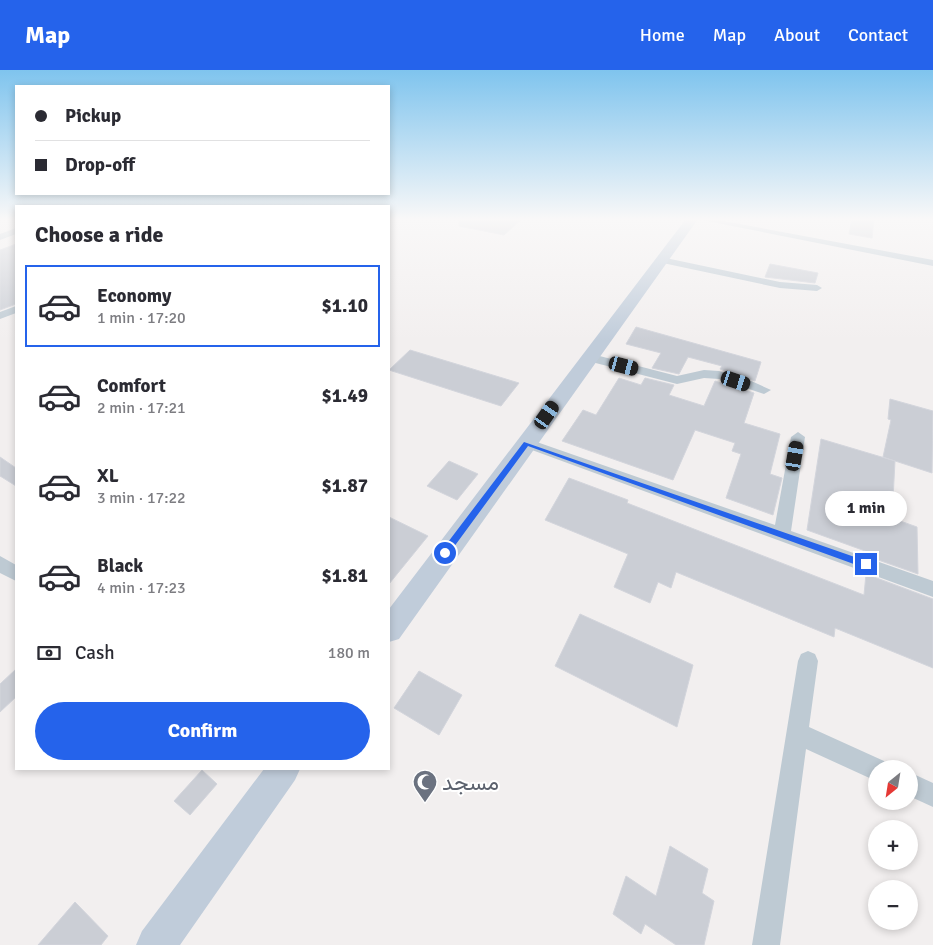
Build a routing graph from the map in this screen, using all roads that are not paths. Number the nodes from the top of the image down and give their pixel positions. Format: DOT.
graph roads {
  1 [pos="661,260"];
  2 [pos="916,260"];
  3 [pos="933,263"];
  4 [pos="817,288"];
  5 [pos="15,309"];
  6 [pos="0,316"];
  7 [pos="588,357"];
  8 [pos="764,390"];
  9 [pos="798,436"];
  10 [pos="526,443"];
  11 [pos="782,533"];
  12 [pos="0,563"];
  13 [pos="15,573"];
  14 [pos="933,589"];
  15 [pos="390,629"];
  16 [pos="808,662"];
  17 [pos="798,733"];
  18 [pos="868,765"];
  19 [pos="283,770"];
  20 [pos="918,788"];
  21 [pos="933,795"];
  22 [pos="156,945"];
  23 [pos="766,945"];
  1 -- 4 [label="street"];
  1 -- 7 [label="main road"];
  2 -- 3 [label="street"];
  5 -- 6 [label="street"];
  7 -- 8 [label="street"];
  7 -- 10 [label="main road"];
  9 -- 11 [label="street"];
  10 -- 11 [label="street"];
  10 -- 15 [label="main road"];
  11 -- 14 [label="street"];
  12 -- 13 [label="street"];
  16 -- 17 [label="street"];
  17 -- 18 [label="street"];
  17 -- 23 [label="street"];
  19 -- 22 [label="main road"];
  20 -- 21 [label="street"];
}
